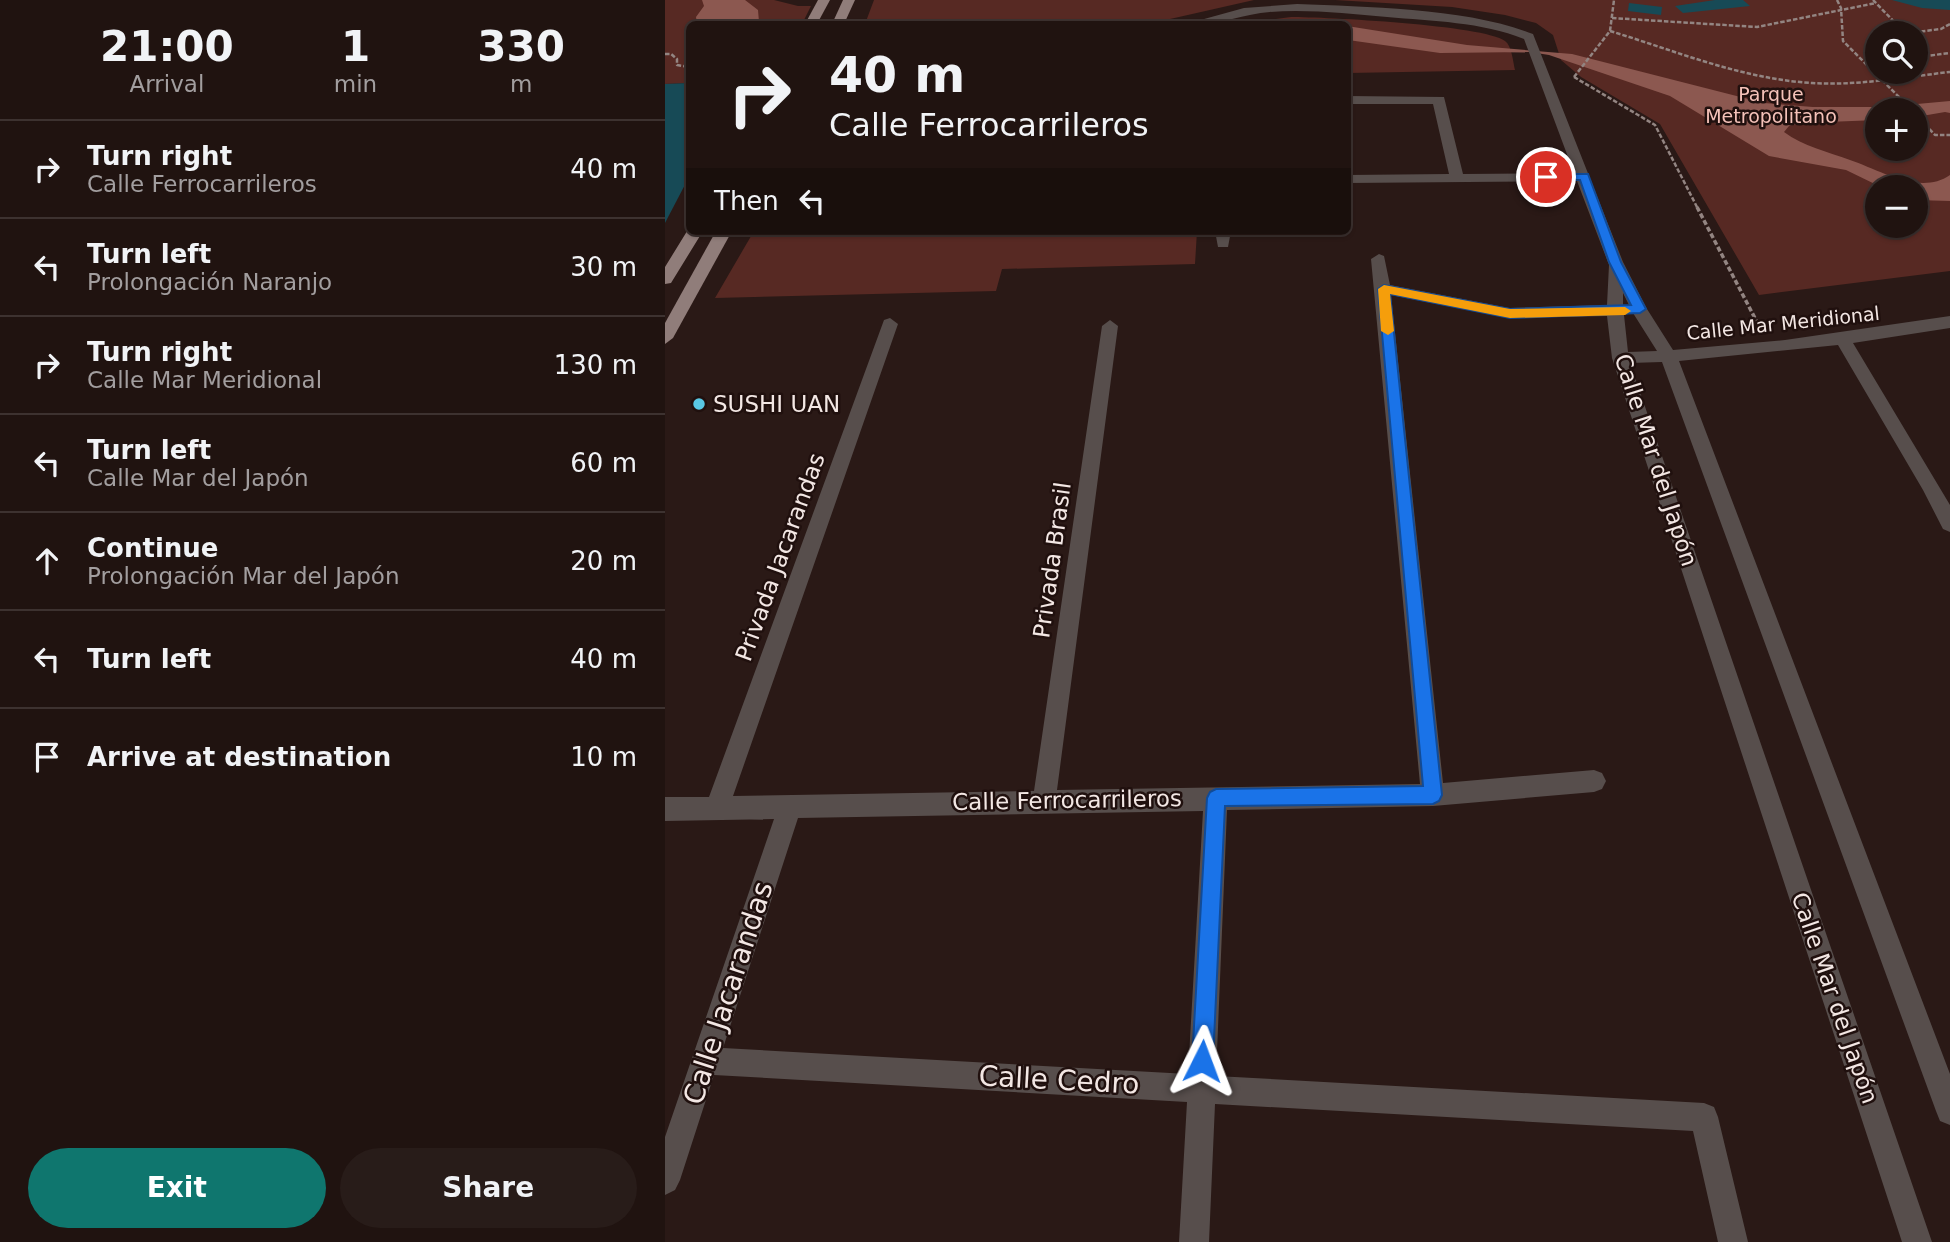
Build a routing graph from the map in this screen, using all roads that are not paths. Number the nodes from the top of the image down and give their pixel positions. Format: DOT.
graph roads {
  1 [pos="824,0"];
  2 [pos="849,0"];
  3 [pos="1236,14"];
  4 [pos="813,21"];
  5 [pos="839,21"];
  6 [pos="1205,21"];
  7 [pos="1245,21"];
  8 [pos="1351,100"];
  9 [pos="1457,177"];
  10 [pos="1584,177"];
  11 [pos="1351,179"];
  12 [pos="692,235"];
  13 [pos="722,235"];
  14 [pos="1379,259"];
  15 [pos="1615,262"];
  16 [pos="665,279"];
  17 [pos="1384,289"];
  18 [pos="1640,309"];
  19 [pos="1615,312"];
  20 [pos="1950,323"];
  21 [pos="890,324"];
  22 [pos="1110,326"];
  23 [pos="665,338"];
  24 [pos="1843,340"];
  25 [pos="1669,356"];
  26 [pos="1620,358"];
  27 [pos="1940,485"];
  28 [pos="1950,524"];
  29 [pos="1594,781"];
  30 [pos="1433,795"];
  31 [pos="1216,798"];
  32 [pos="1044,801"];
  33 [pos="790,806"];
  34 [pos="717,808"];
  35 [pos="665,809"];
  36 [pos="707,1060"];
  37 [pos="1201,1087"];
  38 [pos="1950,1111"];
  39 [pos="665,1180"];
  40 [pos="1194,1242"];
  41 [pos="1733,1242"];
  42 [pos="1917,1242"];
  1 -- 4 [label="main road"];
  2 -- 5 [label="main road"];
  3 -- 6 [label="street"];
  3 -- 7 [label="street"];
  3 -- 10 [label="street"];
  8 -- 9 [label="street"];
  9 -- 10 [label="street"];
  9 -- 11 [label="street"];
  10 -- 15 [label="street"];
  12 -- 16 [label="main road"];
  13 -- 23 [label="main road"];
  14 -- 17 [label="street"];
  15 -- 18 [label="street, Calle Mar del Japón"];
  15 -- 19 [label="street, Calle Mar del Japón"];
  17 -- 19 [label="street"];
  17 -- 30 [label="street"];
  18 -- 19 [label="street"];
  18 -- 25 [label="street, Calle Mar del Japón"];
  19 -- 26 [label="street, Calle Mar del Japón"];
  20 -- 24 [label="street, Calle Mar Meridional"];
  21 -- 34 [label="street, Privada Jacarandas"];
  22 -- 32 [label="street, Privada Brasil"];
  24 -- 25 [label="street, Calle Mar Meridional"];
  24 -- 27 [label="street"];
  25 -- 26 [label="street, Calle Mar Meridional"];
  25 -- 38 [label="street, Calle Mar del Japón"];
  26 -- 42 [label="street, Calle Mar del Japón"];
  27 -- 28 [label="street"];
  29 -- 30 [label="street, Calle Ferrocarrileros"];
  30 -- 31 [label="street, Calle Ferrocarrileros"];
  31 -- 32 [label="street, Calle Ferrocarrileros"];
  31 -- 37 [label="street"];
  32 -- 33 [label="street, Calle Ferrocarrileros"];
  33 -- 34 [label="street, Calle Ferrocarrileros"];
  33 -- 36 [label="street, Calle Jacarandas"];
  34 -- 35 [label="street, Calle Ferrocarrileros"];
  36 -- 37 [label="street, Calle Cedro"];
  36 -- 39 [label="street, Calle Jacarandas"];
  37 -- 40 [label="street"];
  37 -- 41 [label="street, Calle Cedro"];
}
